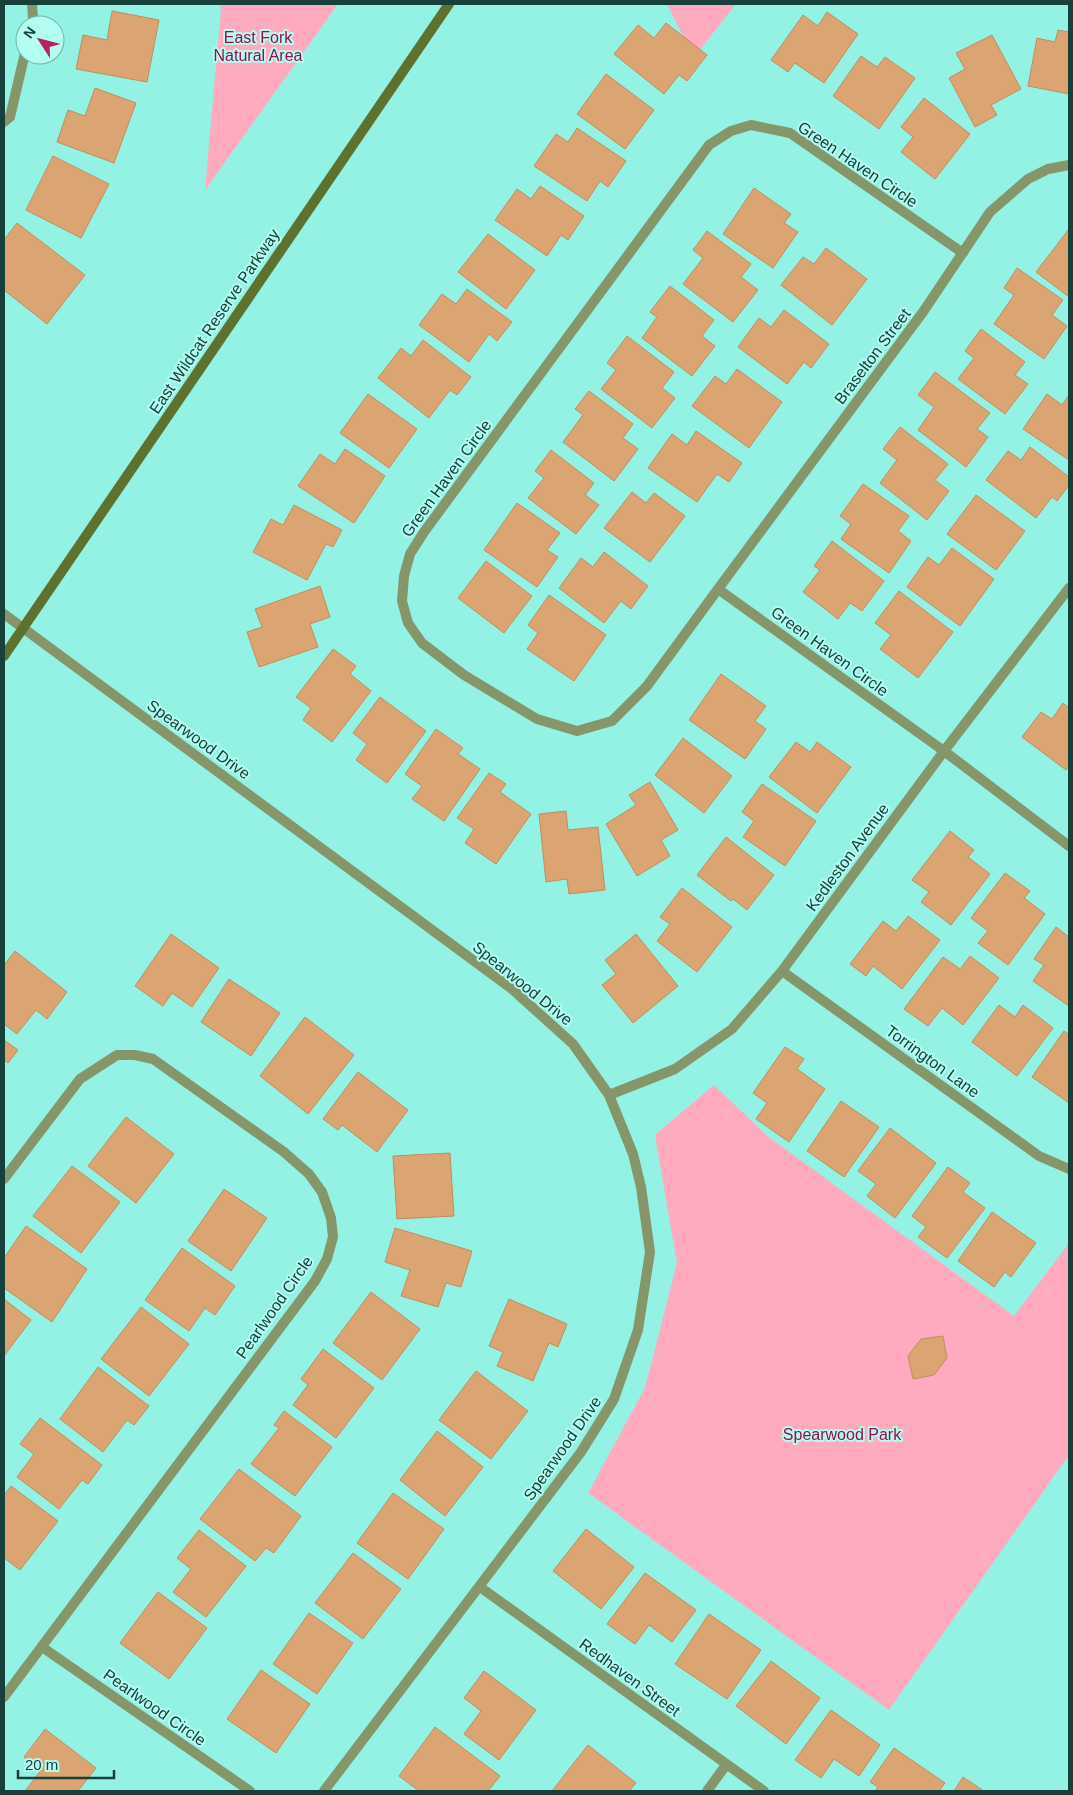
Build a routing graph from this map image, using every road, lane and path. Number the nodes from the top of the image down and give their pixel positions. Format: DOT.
graph roads {
  1 [pos="449,4"];
  2 [pos="22,65"];
  3 [pos="4,122"];
  4 [pos="1069,165"];
  5 [pos="962,253"];
  6 [pos="1069,588"];
  7 [pos="718,589"];
  8 [pos="4,614"];
  9 [pos="23,628"];
  10 [pos="4,656"];
  11 [pos="944,751"];
  12 [pos="1069,846"];
  13 [pos="782,971"];
  14 [pos="609,1095"];
  15 [pos="1069,1169"];
  16 [pos="4,1179"];
  17 [pos="480,1587"];
  18 [pos="42,1647"];
  19 [pos="4,1696"];
  20 [pos="726,1765"];
  21 [pos="250,1791"];
  22 [pos="324,1791"];
  23 [pos="707,1791"];
  24 [pos="764,1791"];
  1 -- 9 [label="main road, East Wildcat Reserve Parkway"];
  2 -- 3 [label="street"];
  4 -- 5 [label="street, Braselton Street"];
  5 -- 7 [label="street, Braselton Street"];
  5 -- 7 [label="street, Green Haven Circle"];
  6 -- 11 [label="street, Kedleston Avenue"];
  7 -- 11 [label="street, Green Haven Circle"];
  8 -- 9 [label="street, Spearwood Drive"];
  9 -- 10 [label="main road, East Wildcat Reserve Parkway"];
  9 -- 14 [label="street, Spearwood Drive"];
  11 -- 12 [label="street, Green Haven Circle"];
  11 -- 13 [label="street, Kedleston Avenue"];
  13 -- 14 [label="street, Kedleston Avenue"];
  13 -- 15 [label="street, Torrington Lane"];
  14 -- 17 [label="street, Spearwood Drive"];
  16 -- 18 [label="street, Pearlwood Circle"];
  17 -- 20 [label="street, Redhaven Street"];
  17 -- 22 [label="street, Spearwood Drive"];
  18 -- 19 [label="street, Pearlwood Circle"];
  18 -- 21 [label="street, Pearlwood Circle"];
  20 -- 23 [label="street"];
  20 -- 24 [label="street, Redhaven Street"];
}
